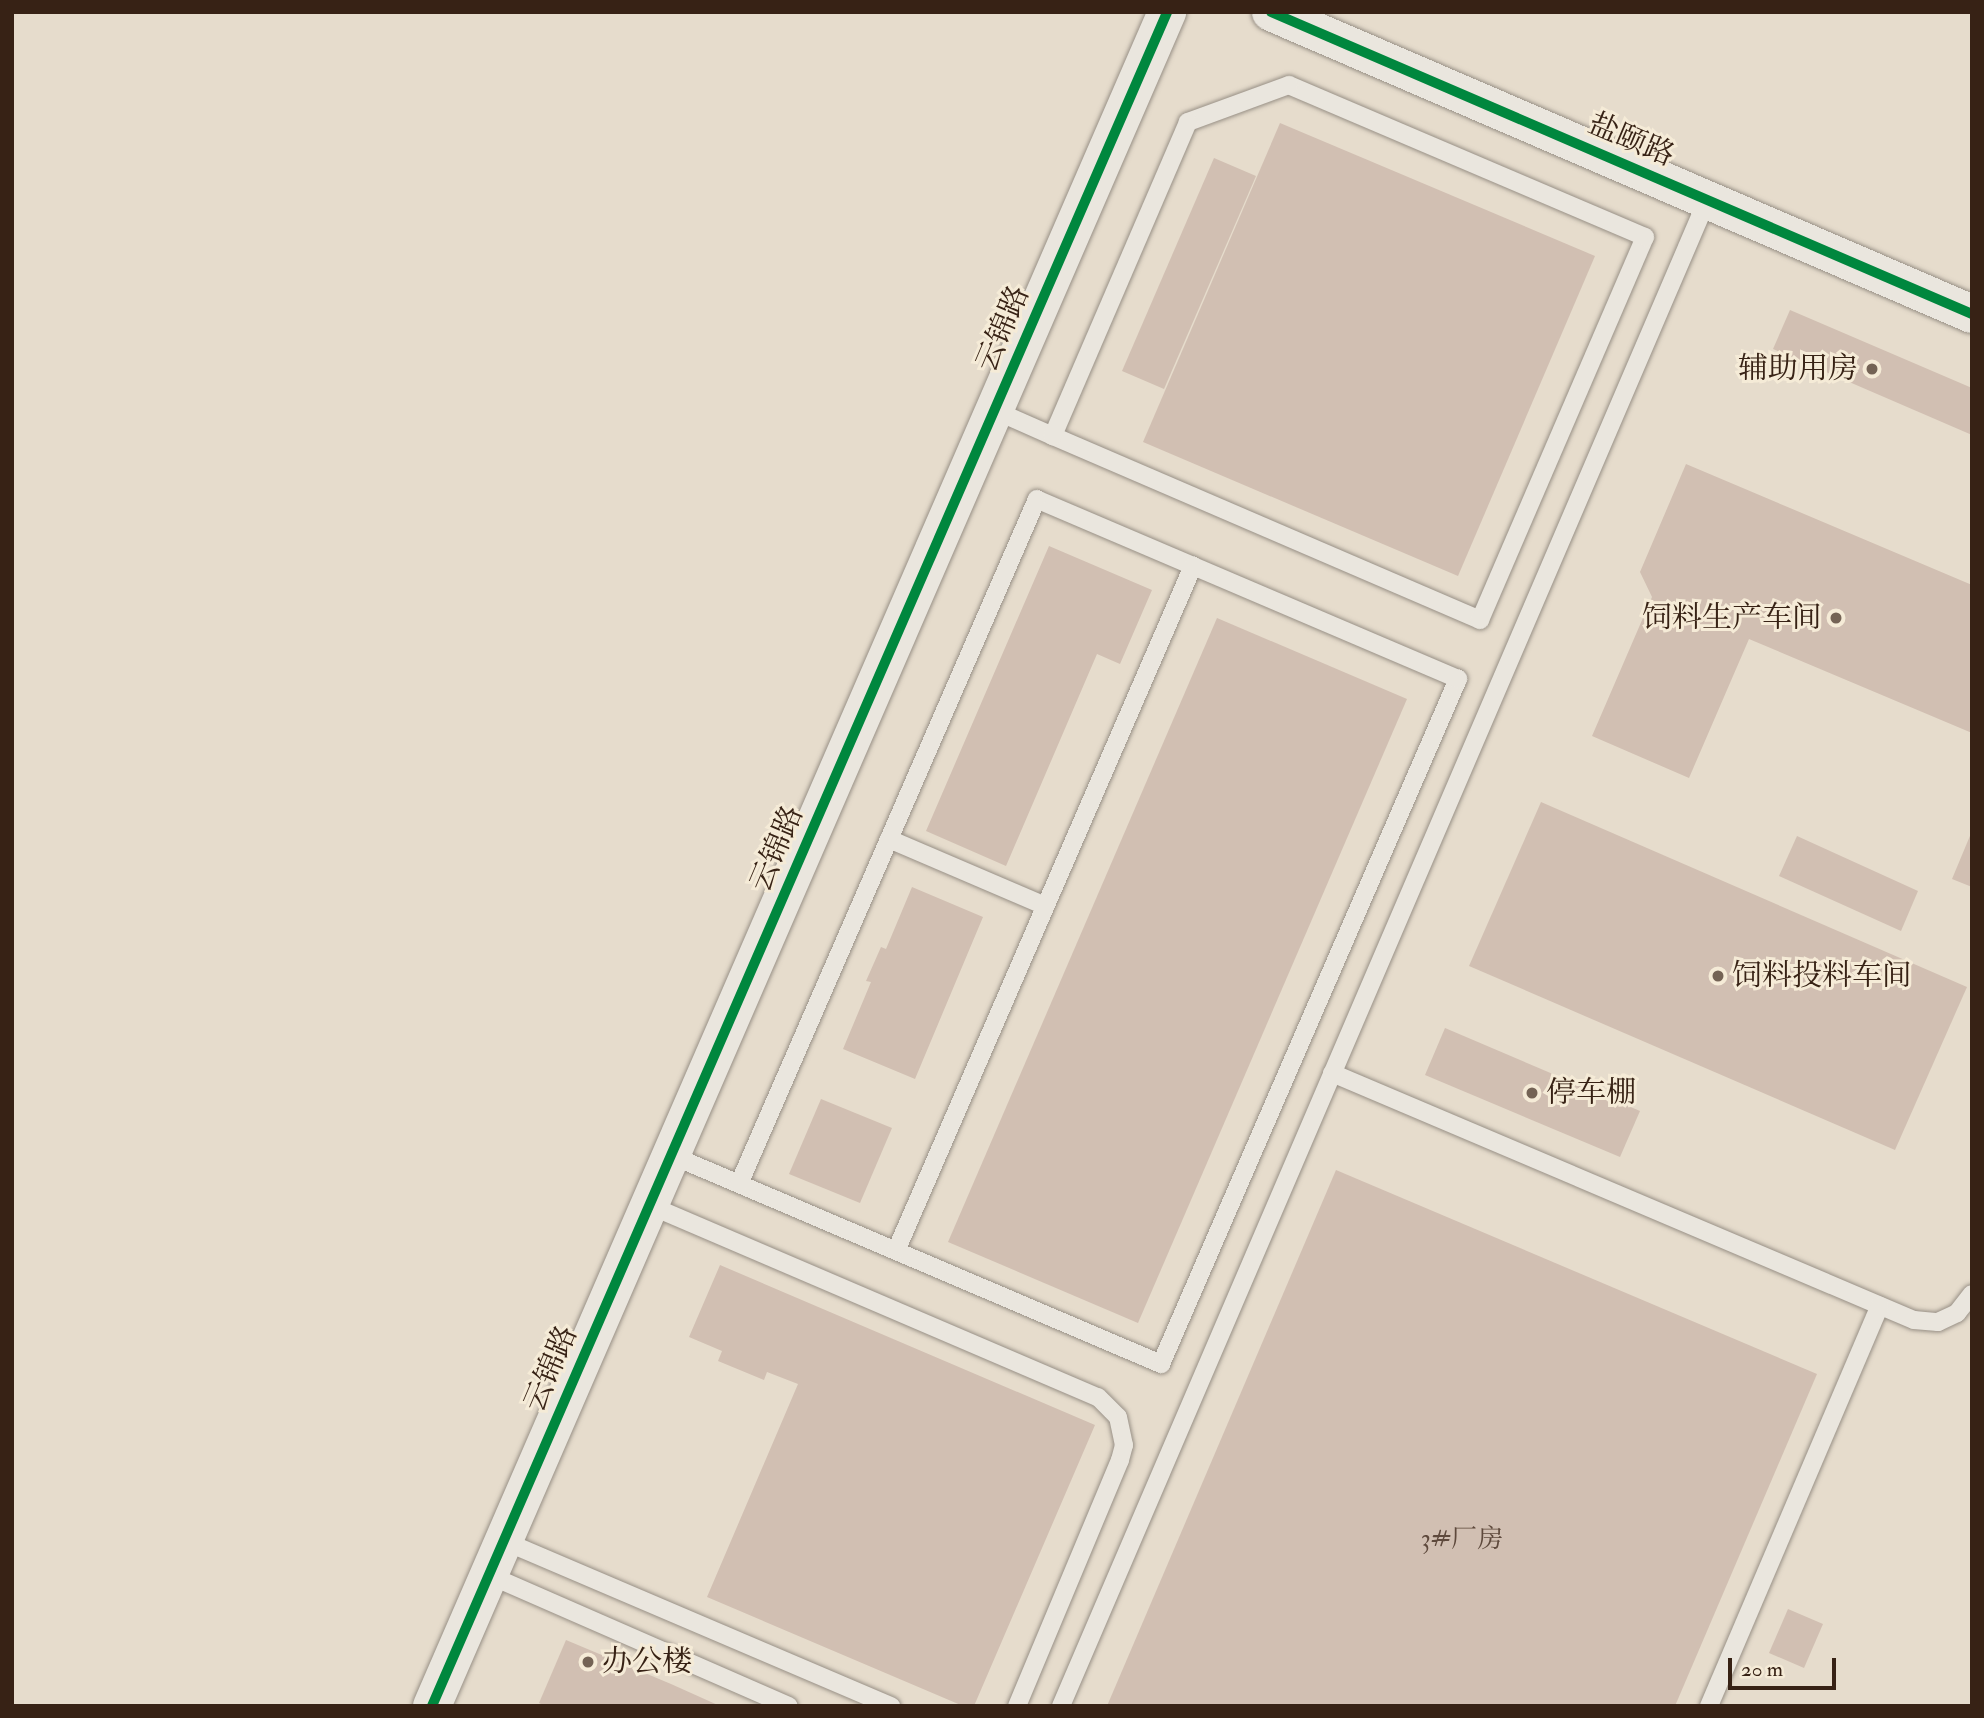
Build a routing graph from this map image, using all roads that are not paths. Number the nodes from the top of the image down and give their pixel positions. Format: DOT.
graph roads {
  1 [pos="1167,12"];
  2 [pos="1271,12"];
  3 [pos="1707,200"];
  4 [pos="1972,314"];
  5 [pos="994,410"];
  6 [pos="1053,436"];
  7 [pos="1193,565"];
  8 [pos="889,839"];
  9 [pos="1045,906"];
  10 [pos="1332,1073"];
  11 [pos="671,1156"];
  12 [pos="739,1184"];
  13 [pos="649,1205"];
  14 [pos="896,1251"];
  15 [pos="1972,1294"];
  16 [pos="1880,1306"];
  17 [pos="496,1558"];
  18 [pos="432,1706"];
  19 [pos="789,1706"];
  20 [pos="891,1706"];
  21 [pos="1017,1706"];
  22 [pos="1060,1706"];
  23 [pos="1709,1706"];
  1 -- 5 [label="street, 云锦路"];
  2 -- 3 [label="street, 盐颐路"];
  3 -- 4 [label="street, 盐颐路"];
  3 -- 10 [label="lane"];
  5 -- 6 [label="lane"];
  5 -- 11 [label="street, 云锦路"];
  6 -- 6 [label="lane"];
  7 -- 8 [label="lane"];
  7 -- 9 [label="lane"];
  7 -- 14 [label="lane"];
  8 -- 9 [label="lane"];
  8 -- 12 [label="lane"];
  9 -- 14 [label="lane"];
  10 -- 16 [label="lane"];
  10 -- 22 [label="lane"];
  11 -- 12 [label="lane"];
  11 -- 13 [label="street, 云锦路"];
  12 -- 14 [label="lane"];
  13 -- 17 [label="street, 云锦路"];
  13 -- 21 [label="lane"];
  15 -- 16 [label="lane"];
  16 -- 23 [label="lane"];
  17 -- 18 [label="street, 云锦路"];
  17 -- 19 [label="lane"];
  17 -- 20 [label="lane"];
}
